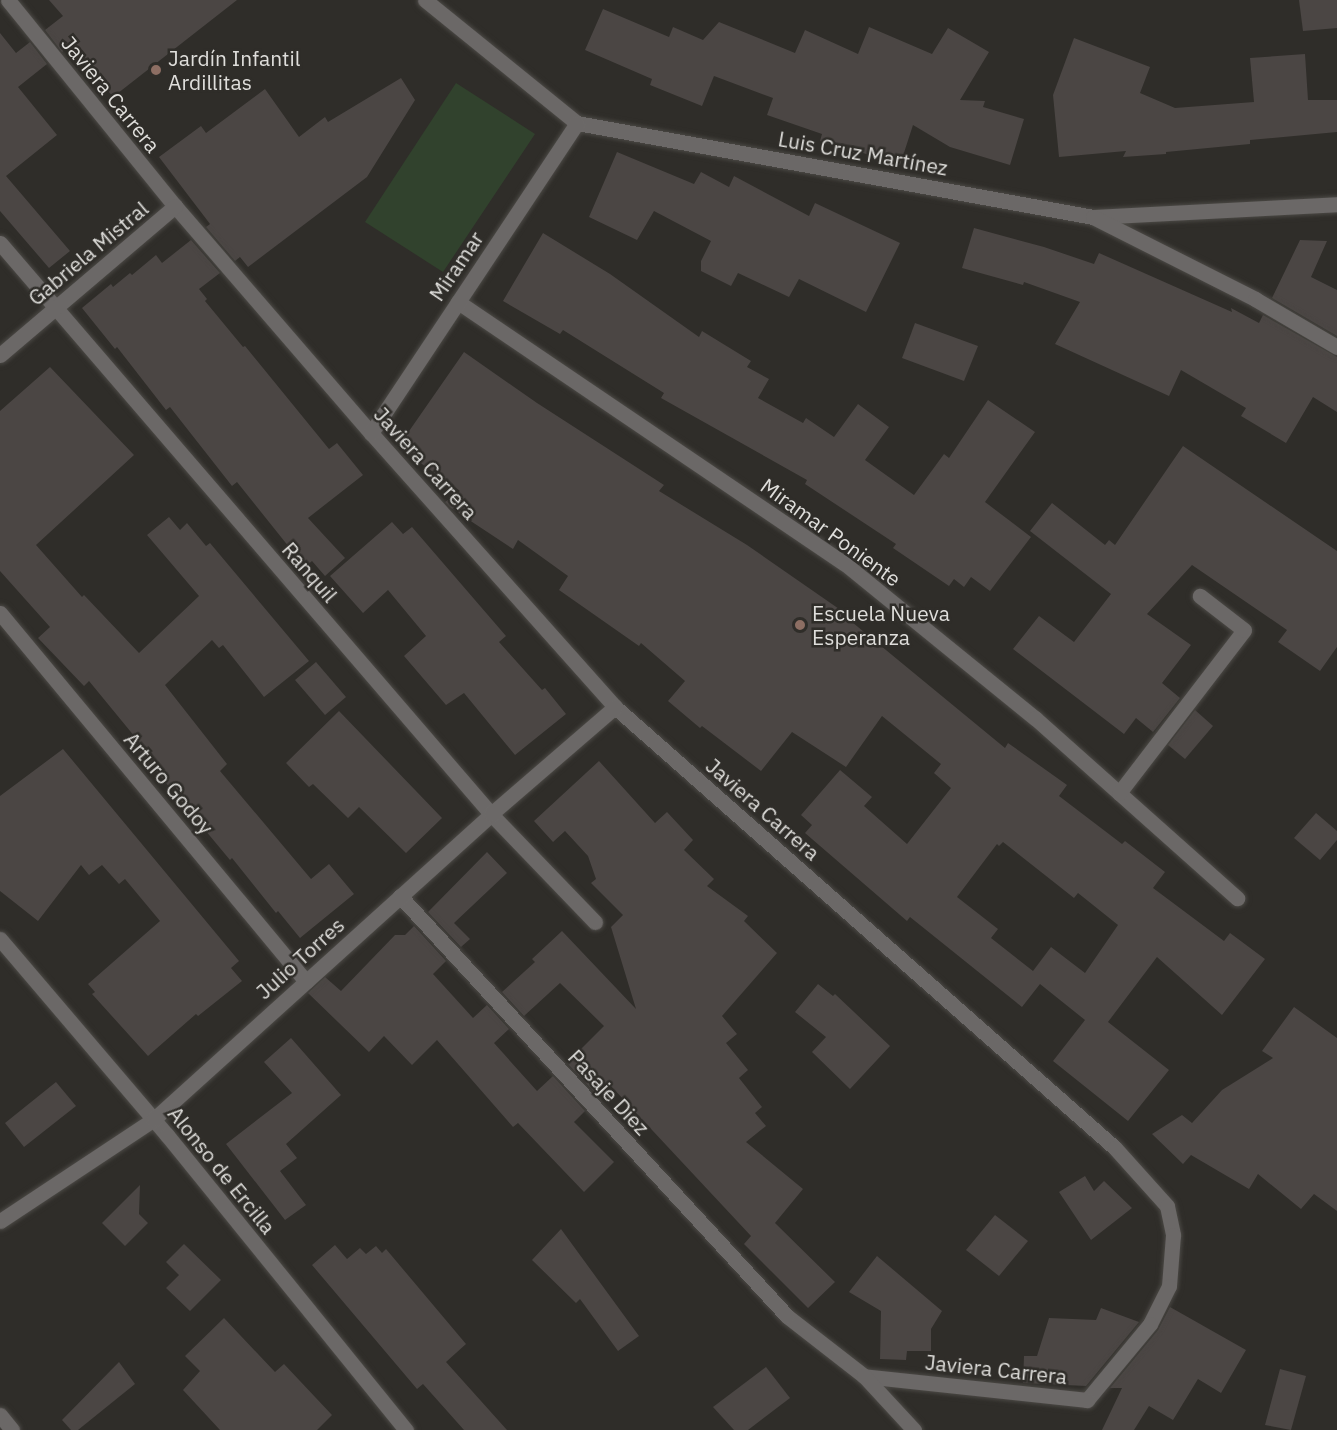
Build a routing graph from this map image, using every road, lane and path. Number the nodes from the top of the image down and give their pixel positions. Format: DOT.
graph roads {
  1 [pos="8,0"];
  2 [pos="425,0"];
  3 [pos="577,123"];
  4 [pos="1337,204"];
  5 [pos="175,206"];
  6 [pos="1093,217"];
  7 [pos="0,243"];
  8 [pos="458,302"];
  9 [pos="55,308"];
  10 [pos="1337,347"];
  11 [pos="0,355"];
  12 [pos="371,433"];
  13 [pos="1200,596"];
  14 [pos="0,613"];
  15 [pos="615,707"];
  16 [pos="1119,793"];
  17 [pos="491,814"];
  18 [pos="400,896"];
  19 [pos="1237,898"];
  20 [pos="595,922"];
  21 [pos="0,939"];
  22 [pos="306,981"];
  23 [pos="154,1119"];
  24 [pos="0,1221"];
  25 [pos="864,1376"];
  26 [pos="0,1415"];
  27 [pos="12,1430"];
  28 [pos="406,1430"];
  29 [pos="914,1430"];
  1 -- 5 [label="street, Javiera Carrera"];
  2 -- 3 [label="street, Luis Cruz Martínez"];
  3 -- 6 [label="street, Luis Cruz Martínez"];
  3 -- 8 [label="street, Miramar"];
  4 -- 6 [label="street, Luis Cruz Martínez"];
  5 -- 9 [label="street, Gabriela Mistral"];
  5 -- 12 [label="street, Javiera Carrera"];
  6 -- 10 [label="street"];
  7 -- 9 [label="street, Ranquil"];
  8 -- 12 [label="street, Miramar"];
  8 -- 16 [label="street, Miramar Poniente"];
  9 -- 11 [label="street, Gabriela Mistral"];
  9 -- 17 [label="street, Ranquil"];
  12 -- 15 [label="street, Javiera Carrera"];
  13 -- 16 [label="street"];
  14 -- 22 [label="street, Arturo Godoy"];
  15 -- 17 [label="street, Julio Torres"];
  15 -- 25 [label="street, Javiera Carrera"];
  16 -- 19 [label="street, Miramar Poniente"];
  17 -- 18 [label="street, Julio Torres"];
  17 -- 20 [label="street, Ranquil"];
  18 -- 22 [label="street, Julio Torres"];
  18 -- 25 [label="street, Pasaje Diez"];
  21 -- 23 [label="street, Alonso de Ercilla"];
  22 -- 23 [label="street, Julio Torres"];
  23 -- 24 [label="street, Julio Torres"];
  23 -- 28 [label="street, Alonso de Ercilla"];
  25 -- 29 [label="street"];
  26 -- 27 [label="street"];
}
